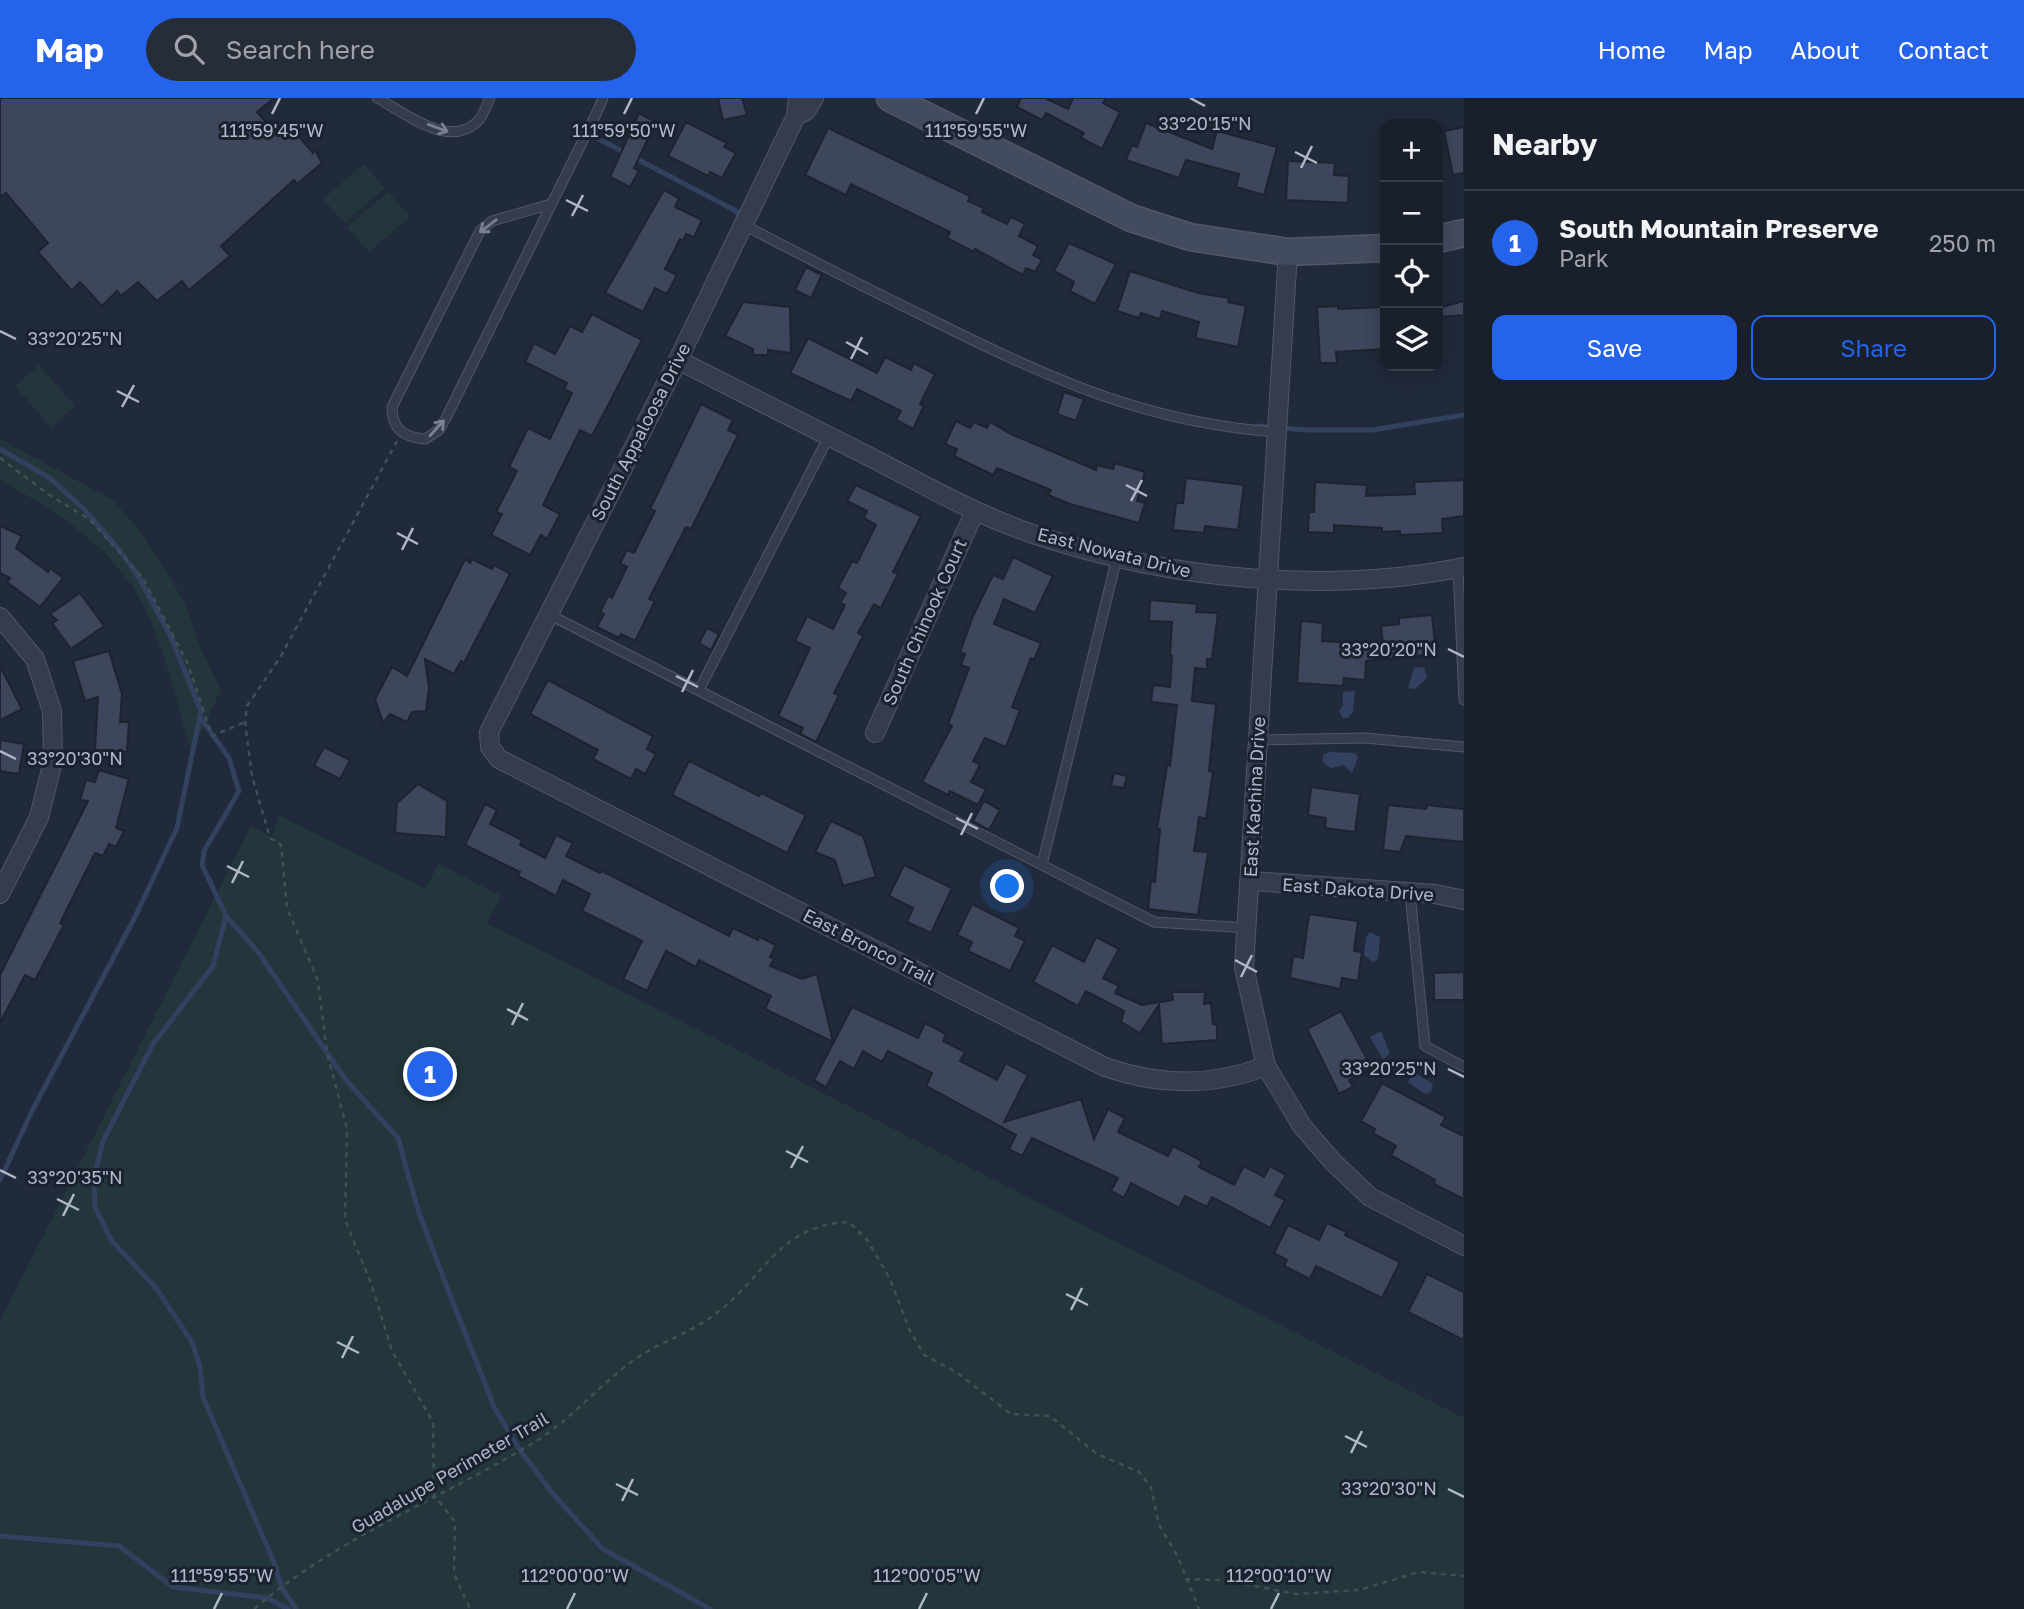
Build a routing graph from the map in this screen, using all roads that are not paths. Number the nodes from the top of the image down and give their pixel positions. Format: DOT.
graph roads {
  1 [pos="377,98"];
  2 [pos="490,98"];
  3 [pos="603,98"];
  4 [pos="814,98"];
  5 [pos="890,98"];
  6 [pos="797,107"];
  7 [pos="551,204"];
  8 [pos="742,224"];
  9 [pos="1464,233"];
  10 [pos="1443,238"];
  11 [pos="1380,248"];
  12 [pos="1288,252"];
  13 [pos="678,360"];
  14 [pos="1276,432"];
  15 [pos="829,436"];
  16 [pos="975,511"];
  17 [pos="1117,557"];
  18 [pos="1461,568"];
  19 [pos="1266,580"];
  20 [pos="548,614"];
  21 [pos="0,617"];
  22 [pos="699,690"];
  23 [pos="1464,700"];
  24 [pos="875,733"];
  25 [pos="1258,740"];
  26 [pos="490,747"];
  27 [pos="1464,747"];
  28 [pos="1042,865"];
  29 [pos="1251,881"];
  30 [pos="1410,892"];
  31 [pos="0,894"];
  32 [pos="1464,900"];
  33 [pos="1248,928"];
  34 [pos="1266,1066"];
  35 [pos="1464,1067"];
  36 [pos="1464,1246"];
  1 -- 2 [label="lane, one-way"];
  3 -- 7 [label="lane"];
  4 -- 6 [label="street, South Appaloosa Drive"];
  5 -- 12 [label="street"];
  6 -- 8 [label="street, South Appaloosa Drive"];
  7 -- 7 [label="lane, one-way"];
  8 -- 13 [label="street, South Appaloosa Drive"];
  8 -- 14 [label="lane"];
  9 -- 10 [label="street"];
  11 -- 12 [label="street"];
  12 -- 14 [label="street, East Kachina Drive"];
  13 -- 15 [label="street, East Nowata Drive"];
  13 -- 20 [label="street, South Appaloosa Drive"];
  14 -- 19 [label="street, East Kachina Drive"];
  15 -- 16 [label="street, East Nowata Drive"];
  15 -- 22 [label="lane"];
  16 -- 17 [label="street, East Nowata Drive"];
  16 -- 24 [label="street, South Chinook Court"];
  17 -- 19 [label="street, East Nowata Drive"];
  17 -- 28 [label="lane"];
  18 -- 19 [label="street, East Nowata Drive"];
  18 -- 23 [label="lane"];
  19 -- 25 [label="street, East Kachina Drive"];
  20 -- 22 [label="lane"];
  20 -- 26 [label="street, South Appaloosa Drive"];
  21 -- 31 [label="street"];
  22 -- 28 [label="lane"];
  25 -- 27 [label="lane"];
  25 -- 29 [label="street, East Kachina Drive"];
  26 -- 34 [label="street, East Bronco Trail"];
  28 -- 33 [label="lane"];
  29 -- 30 [label="street, East Dakota Drive"];
  29 -- 33 [label="street, East Kachina Drive"];
  30 -- 32 [label="street, East Dakota Drive"];
  30 -- 35 [label="lane"];
  33 -- 34 [label="street, East Kachina Drive"];
  34 -- 36 [label="street, East Kachina Drive"];
}
